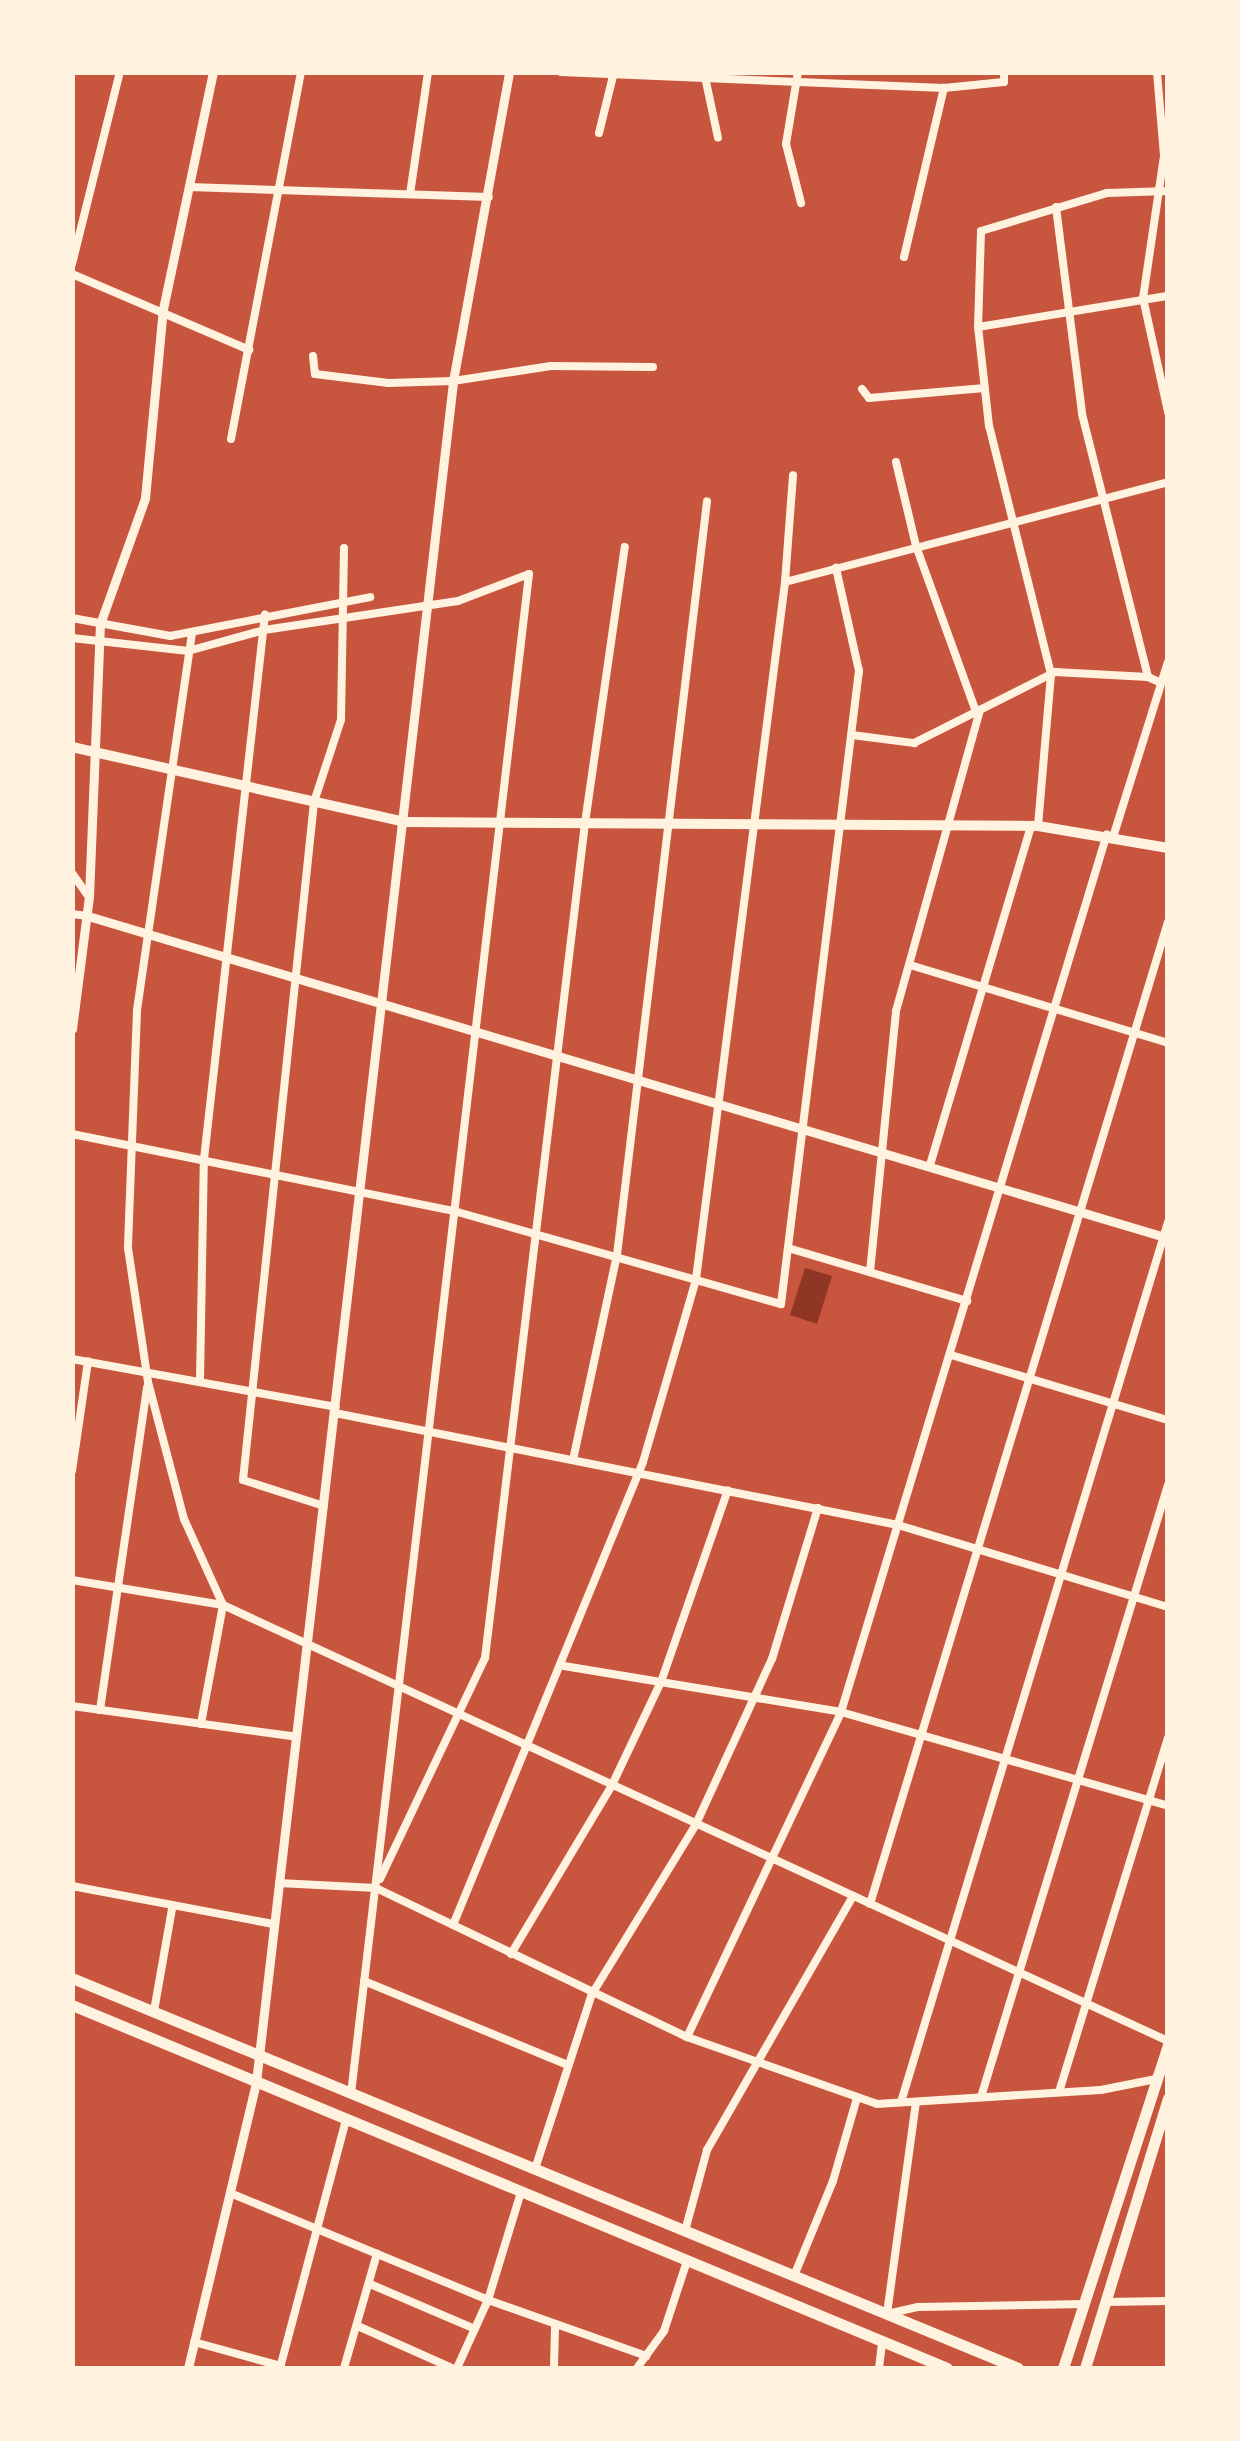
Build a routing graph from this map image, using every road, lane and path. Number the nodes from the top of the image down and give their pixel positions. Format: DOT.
graph roads {
  1 [pos="120,72"];
  2 [pos="213,72"];
  3 [pos="300,72"];
  4 [pos="428,72"];
  5 [pos="509,72"];
  6 [pos="560,72"];
  7 [pos="903,72"];
  8 [pos="1004,72"];
  9 [pos="1156,72"];
  10 [pos="614,74"];
  11 [pos="703,76"];
  12 [pos="797,77"];
  13 [pos="902,87"];
  14 [pos="944,88"];
  15 [pos="599,134"];
  16 [pos="718,138"];
  17 [pos="189,187"];
  18 [pos="279,190"];
  19 [pos="1163,191"];
  20 [pos="410,194"];
  21 [pos="490,197"];
  22 [pos="801,203"];
  23 [pos="1056,207"];
  24 [pos="904,257"];
  25 [pos="72,264"];
  26 [pos="72,274"];
  27 [pos="1168,296"];
  28 [pos="1143,298"];
  29 [pos="163,309"];
  30 [pos="1069,310"];
  31 [pos="978,326"];
  32 [pos="249,350"];
  33 [pos="313,356"];
  34 [pos="654,367"];
  35 [pos="453,381"];
  36 [pos="862,388"];
  37 [pos="985,388"];
  38 [pos="1168,412"];
  39 [pos="231,439"];
  40 [pos="896,462"];
  41 [pos="793,475"];
  42 [pos="1168,482"];
  43 [pos="706,500"];
  44 [pos="1104,500"];
  45 [pos="1015,521"];
  46 [pos="625,546"];
  47 [pos="916,546"];
  48 [pos="344,548"];
  49 [pos="836,568"];
  50 [pos="785,582"];
  51 [pos="370,597"];
  52 [pos="342,601"];
  53 [pos="428,606"];
  54 [pos="265,614"];
  55 [pos="344,617"];
  56 [pos="72,618"];
  57 [pos="100,624"];
  58 [pos="264,630"];
  59 [pos="192,633"];
  60 [pos="72,638"];
  61 [pos="98,644"];
  62 [pos="188,651"];
  63 [pos="1168,662"];
  64 [pos="1050,674"];
  65 [pos="1152,679"];
  66 [pos="978,711"];
  67 [pos="852,735"];
  68 [pos="72,747"];
  69 [pos="94,752"];
  70 [pos="172,770"];
  71 [pos="246,786"];
  72 [pos="314,802"];
  73 [pos="405,822"];
  74 [pos="501,823"];
  75 [pos="585,823"];
  76 [pos="672,823"];
  77 [pos="755,824"];
  78 [pos="842,824"];
  79 [pos="950,824"];
  80 [pos="1035,826"];
  81 [pos="1110,834"];
  82 [pos="1168,848"];
  83 [pos="72,872"];
  84 [pos="89,897"];
  85 [pos="72,914"];
  86 [pos="88,916"];
  87 [pos="1168,922"];
  88 [pos="150,932"];
  89 [pos="229,957"];
  90 [pos="910,965"];
  91 [pos="296,976"];
  92 [pos="984,988"];
  93 [pos="384,1001"];
  94 [pos="1056,1010"];
  95 [pos="72,1029"];
  96 [pos="476,1030"];
  97 [pos="1133,1033"];
  98 [pos="1168,1044"];
  99 [pos="557,1054"];
  100 [pos="639,1078"];
  101 [pos="718,1102"];
  102 [pos="803,1127"];
  103 [pos="72,1134"];
  104 [pos="132,1142"];
  105 [pos="884,1151"];
  106 [pos="204,1159"];
  107 [pos="930,1165"];
  108 [pos="273,1175"];
  109 [pos="1000,1186"];
  110 [pos="361,1192"];
  111 [pos="1078,1210"];
  112 [pos="454,1211"];
  113 [pos="1168,1222"];
  114 [pos="536,1232"];
  115 [pos="1165,1237"];
  116 [pos="788,1248"];
  117 [pos="617,1255"];
  118 [pos="870,1272"];
  119 [pos="696,1279"];
  120 [pos="967,1302"];
  121 [pos="951,1355"];
  122 [pos="72,1359"];
  123 [pos="88,1362"];
  124 [pos="146,1370"];
  125 [pos="1031,1379"];
  126 [pos="200,1381"];
  127 [pos="148,1382"];
  128 [pos="251,1392"];
  129 [pos="1110,1403"];
  130 [pos="335,1410"];
  131 [pos="1168,1420"];
  132 [pos="426,1432"];
  133 [pos="513,1448"];
  134 [pos="572,1460"];
  135 [pos="72,1471"];
  136 [pos="638,1473"];
  137 [pos="1168,1485"];
  138 [pos="728,1490"];
  139 [pos="324,1506"];
  140 [pos="818,1508"];
  141 [pos="898,1525"];
  142 [pos="978,1550"];
  143 [pos="1060,1574"];
  144 [pos="72,1580"];
  145 [pos="117,1587"];
  146 [pos="1133,1596"];
  147 [pos="223,1604"];
  148 [pos="1168,1607"];
  149 [pos="308,1645"];
  150 [pos="564,1666"];
  151 [pos="661,1682"];
  152 [pos="397,1685"];
  153 [pos="756,1697"];
  154 [pos="72,1706"];
  155 [pos="100,1710"];
  156 [pos="841,1712"];
  157 [pos="460,1715"];
  158 [pos="201,1724"];
  159 [pos="922,1731"];
  160 [pos="297,1738"];
  161 [pos="1168,1738"];
  162 [pos="526,1745"];
  163 [pos="1005,1756"];
  164 [pos="1076,1778"];
  165 [pos="612,1785"];
  166 [pos="1148,1800"];
  167 [pos="1168,1806"];
  168 [pos="696,1824"];
  169 [pos="772,1858"];
  170 [pos="280,1883"];
  171 [pos="73,1887"];
  172 [pos="376,1888"];
  173 [pos="853,1896"];
  174 [pos="870,1904"];
  175 [pos="172,1909"];
  176 [pos="274,1924"];
  177 [pos="453,1925"];
  178 [pos="948,1940"];
  179 [pos="511,1954"];
  180 [pos="1016,1972"];
  181 [pos="72,1978"];
  182 [pos="364,1981"];
  183 [pos="592,1994"];
  184 [pos="1086,2004"];
  185 [pos="72,2005"];
  186 [pos="154,2011"];
  187 [pos="687,2037"];
  188 [pos="1168,2043"];
  189 [pos="259,2055"];
  190 [pos="755,2064"];
  191 [pos="568,2065"];
  192 [pos="1156,2079"];
  193 [pos="256,2082"];
  194 [pos="1060,2092"];
  195 [pos="352,2093"];
  196 [pos="980,2097"];
  197 [pos="856,2098"];
  198 [pos="1168,2099"];
  199 [pos="900,2102"];
  200 [pos="916,2102"];
  201 [pos="346,2120"];
  202 [pos="535,2169"];
  203 [pos="230,2192"];
  204 [pos="522,2192"];
  205 [pos="317,2230"];
  206 [pos="685,2231"];
  207 [pos="376,2254"];
  208 [pos="687,2261"];
  209 [pos="794,2276"];
  210 [pos="370,2284"];
  211 [pos="488,2300"];
  212 [pos="1168,2301"];
  213 [pos="1105,2302"];
  214 [pos="1084,2304"];
  215 [pos="888,2314"];
  216 [pos="556,2326"];
  217 [pos="360,2327"];
  218 [pos="475,2330"];
  219 [pos="194,2342"];
  220 [pos="882,2342"];
  221 [pos="646,2356"];
  222 [pos="281,2367"];
  223 [pos="188,2368"];
  224 [pos="344,2368"];
  225 [pos="455,2368"];
  226 [pos="554,2368"];
  227 [pos="637,2368"];
  228 [pos="878,2368"];
  229 [pos="947,2368"];
  230 [pos="1018,2368"];
  231 [pos="1063,2368"];
  232 [pos="1085,2368"];
  1 -- 25 [label="street"];
  2 -- 17 [label="street"];
  3 -- 18 [label="street"];
  4 -- 20 [label="street"];
  5 -- 21 [label="street"];
  6 -- 10 [label="street"];
  7 -- 13 [label="street"];
  8 -- 14 [label="street"];
  9 -- 19 [label="street"];
  10 -- 11 [label="street"];
  10 -- 15 [label="street"];
  11 -- 12 [label="street"];
  11 -- 16 [label="street"];
  12 -- 13 [label="street"];
  12 -- 22 [label="street"];
  13 -- 14 [label="street"];
  14 -- 24 [label="street"];
  17 -- 18 [label="street"];
  17 -- 29 [label="street"];
  18 -- 20 [label="street"];
  18 -- 32 [label="street"];
  19 -- 23 [label="street"];
  19 -- 28 [label="street"];
  20 -- 21 [label="street"];
  21 -- 35 [label="street"];
  23 -- 30 [label="street"];
  23 -- 31 [label="street"];
  26 -- 29 [label="street"];
  27 -- 28 [label="street"];
  28 -- 30 [label="street"];
  28 -- 38 [label="street"];
  29 -- 32 [label="street"];
  29 -- 57 [label="street"];
  30 -- 31 [label="street"];
  30 -- 44 [label="street"];
  31 -- 37 [label="street"];
  32 -- 39 [label="street"];
  33 -- 35 [label="street"];
  34 -- 35 [label="street"];
  35 -- 53 [label="street"];
  36 -- 37 [label="street"];
  37 -- 45 [label="street"];
  40 -- 47 [label="street"];
  41 -- 50 [label="street"];
  42 -- 44 [label="street"];
  43 -- 76 [label="street"];
  44 -- 45 [label="street"];
  44 -- 65 [label="street"];
  45 -- 47 [label="street"];
  45 -- 64 [label="street"];
  46 -- 75 [label="street"];
  47 -- 49 [label="street"];
  47 -- 66 [label="street"];
  48 -- 52 [label="street"];
  49 -- 50 [label="street"];
  49 -- 67 [label="street"];
  50 -- 77 [label="street"];
  51 -- 52 [label="street"];
  52 -- 54 [label="street"];
  52 -- 55 [label="street"];
  53 -- 55 [label="street"];
  53 -- 73 [label="street"];
  53 -- 74 [label="street"];
  54 -- 58 [label="street"];
  54 -- 59 [label="street"];
  55 -- 58 [label="street"];
  55 -- 72 [label="street"];
  56 -- 57 [label="street"];
  57 -- 59 [label="street"];
  57 -- 61 [label="street"];
  58 -- 62 [label="street"];
  58 -- 71 [label="street"];
  59 -- 62 [label="street"];
  60 -- 61 [label="street"];
  61 -- 62 [label="street"];
  61 -- 69 [label="street"];
  62 -- 70 [label="street"];
  63 -- 65 [label="street"];
  64 -- 65 [label="street"];
  64 -- 66 [label="street"];
  64 -- 80 [label="street"];
  65 -- 81 [label="street"];
  66 -- 67 [label="street"];
  66 -- 79 [label="street"];
  67 -- 78 [label="street"];
  68 -- 69 [label="main road"];
  69 -- 70 [label="main road"];
  69 -- 84 [label="street"];
  70 -- 71 [label="main road"];
  70 -- 88 [label="street"];
  71 -- 72 [label="main road"];
  71 -- 89 [label="street"];
  72 -- 73 [label="main road"];
  72 -- 91 [label="street"];
  73 -- 74 [label="main road"];
  73 -- 93 [label="street"];
  74 -- 75 [label="main road"];
  74 -- 96 [label="street"];
  75 -- 76 [label="main road"];
  75 -- 99 [label="street"];
  76 -- 77 [label="main road"];
  76 -- 100 [label="street"];
  77 -- 78 [label="main road"];
  77 -- 101 [label="street"];
  78 -- 79 [label="main road"];
  78 -- 102 [label="street"];
  79 -- 80 [label="main road"];
  79 -- 90 [label="street"];
  80 -- 81 [label="main road"];
  80 -- 92 [label="street"];
  81 -- 82 [label="main road"];
  81 -- 94 [label="street"];
  83 -- 84 [label="street"];
  84 -- 86 [label="street"];
  85 -- 86 [label="street"];
  86 -- 88 [label="street"];
  86 -- 95 [label="street"];
  87 -- 97 [label="street"];
  88 -- 89 [label="street"];
  88 -- 104 [label="street"];
  89 -- 91 [label="street"];
  89 -- 106 [label="street"];
  90 -- 92 [label="street"];
  90 -- 105 [label="street"];
  91 -- 93 [label="street"];
  91 -- 108 [label="street"];
  92 -- 94 [label="street"];
  92 -- 107 [label="street"];
  93 -- 96 [label="street"];
  93 -- 110 [label="street"];
  94 -- 97 [label="street"];
  94 -- 109 [label="street"];
  96 -- 99 [label="street"];
  96 -- 112 [label="street"];
  97 -- 98 [label="street"];
  97 -- 111 [label="street"];
  99 -- 100 [label="street"];
  99 -- 114 [label="street"];
  100 -- 101 [label="street"];
  100 -- 117 [label="street"];
  101 -- 102 [label="street"];
  101 -- 119 [label="street"];
  102 -- 105 [label="street"];
  102 -- 116 [label="street"];
  103 -- 104 [label="street"];
  104 -- 106 [label="street"];
  104 -- 124 [label="street"];
  105 -- 107 [label="street"];
  105 -- 118 [label="street"];
  106 -- 108 [label="street"];
  106 -- 126 [label="street"];
  107 -- 109 [label="street"];
  108 -- 110 [label="street"];
  108 -- 128 [label="street"];
  109 -- 111 [label="street"];
  109 -- 120 [label="street"];
  110 -- 112 [label="street"];
  110 -- 130 [label="street"];
  111 -- 115 [label="street"];
  111 -- 125 [label="street"];
  112 -- 114 [label="street"];
  112 -- 132 [label="street"];
  113 -- 115 [label="street"];
  114 -- 117 [label="street"];
  114 -- 133 [label="street"];
  115 -- 129 [label="street"];
  116 -- 118 [label="street"];
  116 -- 119 [label="street"];
  117 -- 119 [label="street"];
  117 -- 134 [label="street"];
  118 -- 120 [label="street"];
  119 -- 136 [label="street"];
  120 -- 121 [label="street"];
  121 -- 125 [label="street"];
  121 -- 141 [label="street"];
  122 -- 123 [label="street"];
  123 -- 124 [label="street"];
  123 -- 135 [label="street"];
  124 -- 126 [label="street"];
  124 -- 127 [label="street"];
  125 -- 129 [label="street"];
  125 -- 142 [label="street"];
  126 -- 128 [label="street"];
  127 -- 145 [label="street"];
  127 -- 147 [label="street"];
  128 -- 130 [label="street"];
  128 -- 139 [label="street"];
  129 -- 131 [label="street"];
  129 -- 143 [label="street"];
  130 -- 132 [label="street"];
  130 -- 139 [label="street"];
  132 -- 133 [label="street"];
  132 -- 152 [label="street"];
  133 -- 134 [label="street"];
  133 -- 157 [label="street"];
  134 -- 136 [label="street"];
  136 -- 138 [label="street"];
  136 -- 150 [label="street"];
  137 -- 146 [label="street"];
  138 -- 140 [label="street"];
  138 -- 151 [label="street"];
  139 -- 149 [label="street"];
  140 -- 141 [label="street"];
  140 -- 153 [label="street"];
  141 -- 142 [label="street"];
  141 -- 156 [label="street"];
  142 -- 143 [label="street"];
  142 -- 159 [label="street"];
  143 -- 146 [label="street"];
  143 -- 163 [label="street"];
  144 -- 145 [label="street"];
  145 -- 147 [label="street"];
  145 -- 155 [label="street"];
  146 -- 148 [label="street"];
  146 -- 164 [label="street"];
  147 -- 149 [label="street"];
  147 -- 158 [label="street"];
  149 -- 152 [label="street"];
  149 -- 160 [label="street"];
  150 -- 151 [label="street"];
  150 -- 162 [label="street"];
  151 -- 153 [label="street"];
  151 -- 165 [label="street"];
  152 -- 157 [label="street"];
  152 -- 172 [label="street"];
  153 -- 156 [label="street"];
  153 -- 168 [label="street"];
  154 -- 155 [label="street"];
  155 -- 158 [label="street"];
  156 -- 159 [label="street"];
  156 -- 169 [label="street"];
  157 -- 162 [label="street"];
  157 -- 172 [label="street"];
  158 -- 160 [label="street"];
  159 -- 163 [label="street"];
  159 -- 174 [label="street"];
  160 -- 170 [label="street"];
  161 -- 166 [label="street"];
  162 -- 165 [label="street"];
  162 -- 177 [label="street"];
  163 -- 164 [label="street"];
  163 -- 178 [label="street"];
  164 -- 166 [label="street"];
  164 -- 180 [label="street"];
  165 -- 168 [label="street"];
  165 -- 179 [label="street"];
  166 -- 167 [label="street"];
  166 -- 184 [label="street"];
  168 -- 169 [label="street"];
  168 -- 183 [label="street"];
  169 -- 173 [label="street"];
  169 -- 187 [label="street"];
  170 -- 172 [label="street"];
  170 -- 176 [label="street"];
  171 -- 175 [label="street"];
  172 -- 177 [label="street"];
  172 -- 182 [label="street"];
  173 -- 174 [label="street"];
  173 -- 190 [label="street"];
  174 -- 178 [label="street"];
  175 -- 176 [label="street"];
  175 -- 186 [label="street"];
  176 -- 189 [label="street"];
  177 -- 179 [label="street"];
  178 -- 180 [label="street"];
  178 -- 199 [label="street"];
  179 -- 183 [label="street"];
  180 -- 184 [label="street"];
  180 -- 196 [label="street"];
  181 -- 186 [label="main road"];
  182 -- 191 [label="street"];
  182 -- 195 [label="street"];
  183 -- 187 [label="street"];
  183 -- 191 [label="street"];
  184 -- 188 [label="street"];
  184 -- 194 [label="street"];
  185 -- 193 [label="main road"];
  186 -- 189 [label="main road"];
  187 -- 190 [label="street"];
  188 -- 192 [label="main road"];
  189 -- 193 [label="street"];
  189 -- 195 [label="main road"];
  190 -- 197 [label="street"];
  190 -- 206 [label="street"];
  191 -- 202 [label="street"];
  192 -- 194 [label="street"];
  192 -- 214 [label="main road"];
  193 -- 201 [label="main road"];
  193 -- 203 [label="street"];
  194 -- 196 [label="street"];
  195 -- 202 [label="main road"];
  196 -- 200 [label="street"];
  197 -- 199 [label="street"];
  197 -- 209 [label="street"];
  198 -- 213 [label="main road"];
  199 -- 200 [label="street"];
  200 -- 215 [label="street"];
  201 -- 204 [label="main road"];
  201 -- 205 [label="street"];
  202 -- 206 [label="main road"];
  203 -- 205 [label="street"];
  203 -- 219 [label="street"];
  204 -- 208 [label="main road"];
  204 -- 211 [label="street"];
  205 -- 207 [label="street"];
  205 -- 222 [label="street"];
  206 -- 209 [label="main road"];
  207 -- 210 [label="street"];
  207 -- 211 [label="street"];
  208 -- 220 [label="main road"];
  208 -- 221 [label="street"];
  209 -- 215 [label="main road"];
  210 -- 217 [label="street"];
  210 -- 218 [label="street"];
  211 -- 216 [label="street"];
  211 -- 218 [label="street"];
  212 -- 213 [label="street"];
  213 -- 232 [label="main road"];
  214 -- 215 [label="street"];
  214 -- 231 [label="main road"];
  215 -- 230 [label="main road"];
  216 -- 221 [label="street"];
  216 -- 226 [label="street"];
  217 -- 224 [label="street"];
  217 -- 225 [label="street"];
  218 -- 225 [label="street"];
  219 -- 222 [label="street"];
  219 -- 223 [label="street"];
  220 -- 228 [label="street"];
  220 -- 229 [label="main road"];
  221 -- 227 [label="street"];
}
